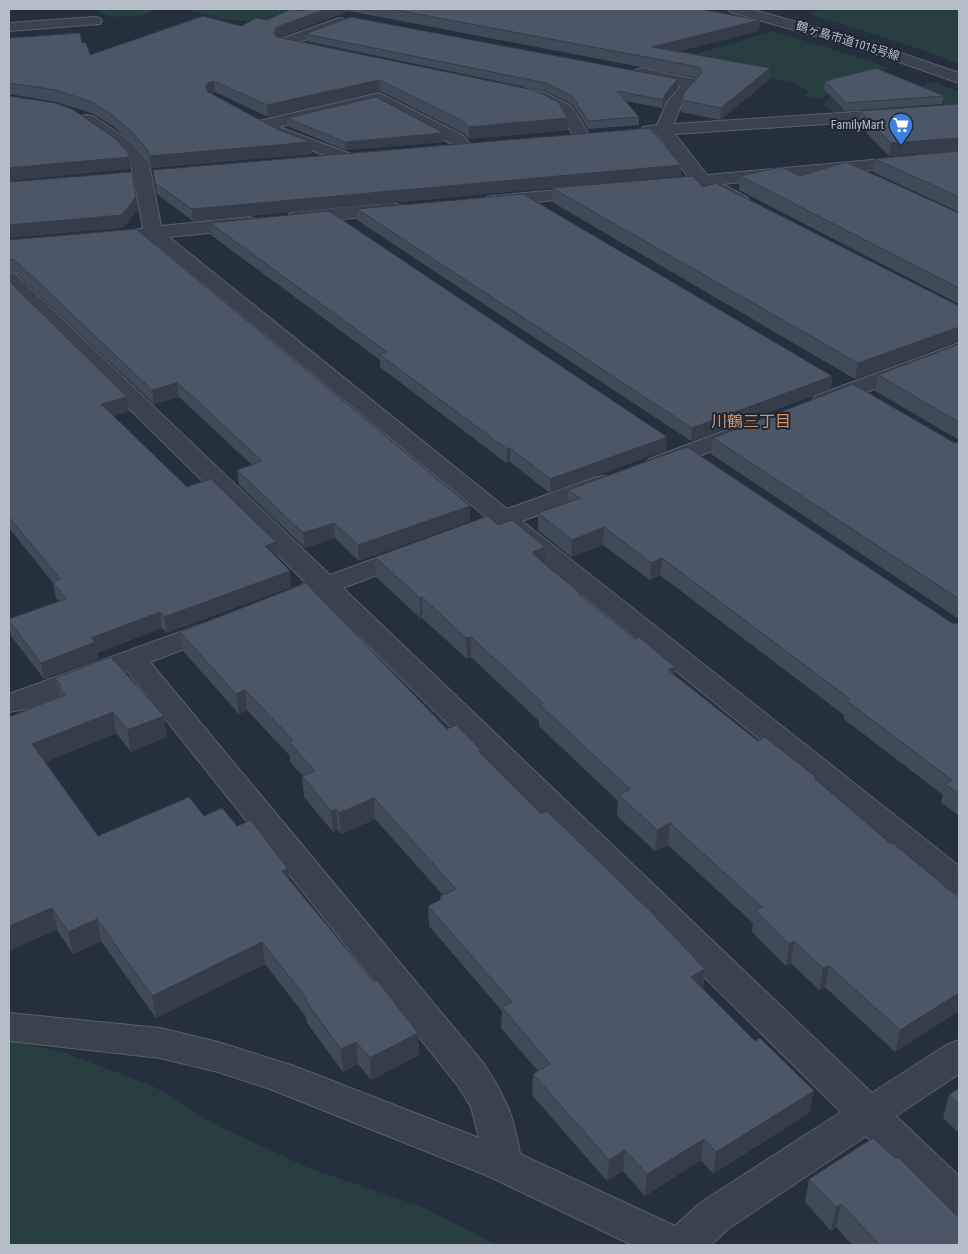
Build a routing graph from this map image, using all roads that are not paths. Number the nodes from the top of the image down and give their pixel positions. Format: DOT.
graph roads {
  1 [pos="736,9"];
  2 [pos="350,17"];
  3 [pos="95,21"];
  4 [pos="9,27"];
  5 [pos="321,51"];
  6 [pos="623,70"];
  7 [pos="959,78"];
  8 [pos="510,90"];
  9 [pos="959,110"];
  10 [pos="74,114"];
  11 [pos="249,116"];
  12 [pos="265,125"];
  13 [pos="663,130"];
  14 [pos="636,132"];
  15 [pos="600,135"];
  16 [pos="582,136"];
  17 [pos="562,138"];
  18 [pos="484,145"];
  19 [pos="464,147"];
  20 [pos="444,149"];
  21 [pos="365,156"];
  22 [pos="959,157"];
  23 [pos="345,158"];
  24 [pos="306,162"];
  25 [pos="843,168"];
  26 [pos="870,180"];
  27 [pos="702,181"];
  28 [pos="683,183"];
  29 [pos="605,190"];
  30 [pos="527,198"];
  31 [pos="478,202"];
  32 [pos="411,208"];
  33 [pos="755,208"];
  34 [pos="553,213"];
  35 [pos="333,215"];
  36 [pos="358,231"];
  37 [pos="153,233"];
  38 [pos="124,236"];
  39 [pos="9,279"];
  40 [pos="959,349"];
  41 [pos="843,385"];
  42 [pos="876,404"];
  43 [pos="806,407"];
  44 [pos="769,421"];
  45 [pos="662,436"];
  46 [pos="687,453"];
  47 [pos="712,469"];
  48 [pos="504,519"];
  49 [pos="466,533"];
  50 [pos="429,547"];
  51 [pos="326,585"];
  52 [pos="289,599"];
  53 [pos="234,620"];
  54 [pos="133,660"];
  55 [pos="9,703"];
  56 [pos="959,884"];
  57 [pos="9,1027"];
  58 [pos="959,1055"];
  59 [pos="870,1113"];
  60 [pos="502,1164"];
  61 [pos="959,1202"];
  62 [pos="673,1245"];
  63 [pos="684,1245"];
  1 -- 7 [label="street, 鶴ヶ島市道1015号線"];
  2 -- 5 [label="street"];
  3 -- 4 [label="street"];
  6 -- 13 [label="street"];
  8 -- 16 [label="street"];
  9 -- 13 [label="street"];
  10 -- 37 [label="street"];
  11 -- 12 [label="street"];
  12 -- 19 [label="street"];
  12 -- 23 [label="street"];
  13 -- 14 [label="street"];
  13 -- 27 [label="street"];
  15 -- 16 [label="street"];
  16 -- 17 [label="street"];
  18 -- 19 [label="street"];
  19 -- 20 [label="street"];
  21 -- 23 [label="street"];
  22 -- 25 [label="street"];
  23 -- 24 [label="street"];
  25 -- 26 [label="street"];
  25 -- 27 [label="street"];
  27 -- 28 [label="street"];
  27 -- 33 [label="street"];
  29 -- 30 [label="street"];
  30 -- 31 [label="street"];
  30 -- 34 [label="street"];
  32 -- 35 [label="street"];
  35 -- 36 [label="street"];
  35 -- 37 [label="street"];
  37 -- 38 [label="street"];
  37 -- 48 [label="street"];
  39 -- 51 [label="street"];
  40 -- 41 [label="street"];
  41 -- 42 [label="street"];
  41 -- 43 [label="street"];
  44 -- 46 [label="street"];
  45 -- 46 [label="street"];
  46 -- 47 [label="street"];
  46 -- 48 [label="street"];
  48 -- 49 [label="street"];
  48 -- 56 [label="street"];
  50 -- 51 [label="street"];
  51 -- 52 [label="street"];
  51 -- 59 [label="street"];
  53 -- 54 [label="street"];
  54 -- 55 [label="street"];
  54 -- 60 [label="street"];
  57 -- 60 [label="street"];
  58 -- 59 [label="street"];
  59 -- 61 [label="street"];
  59 -- 63 [label="street"];
  60 -- 62 [label="street"];
}
